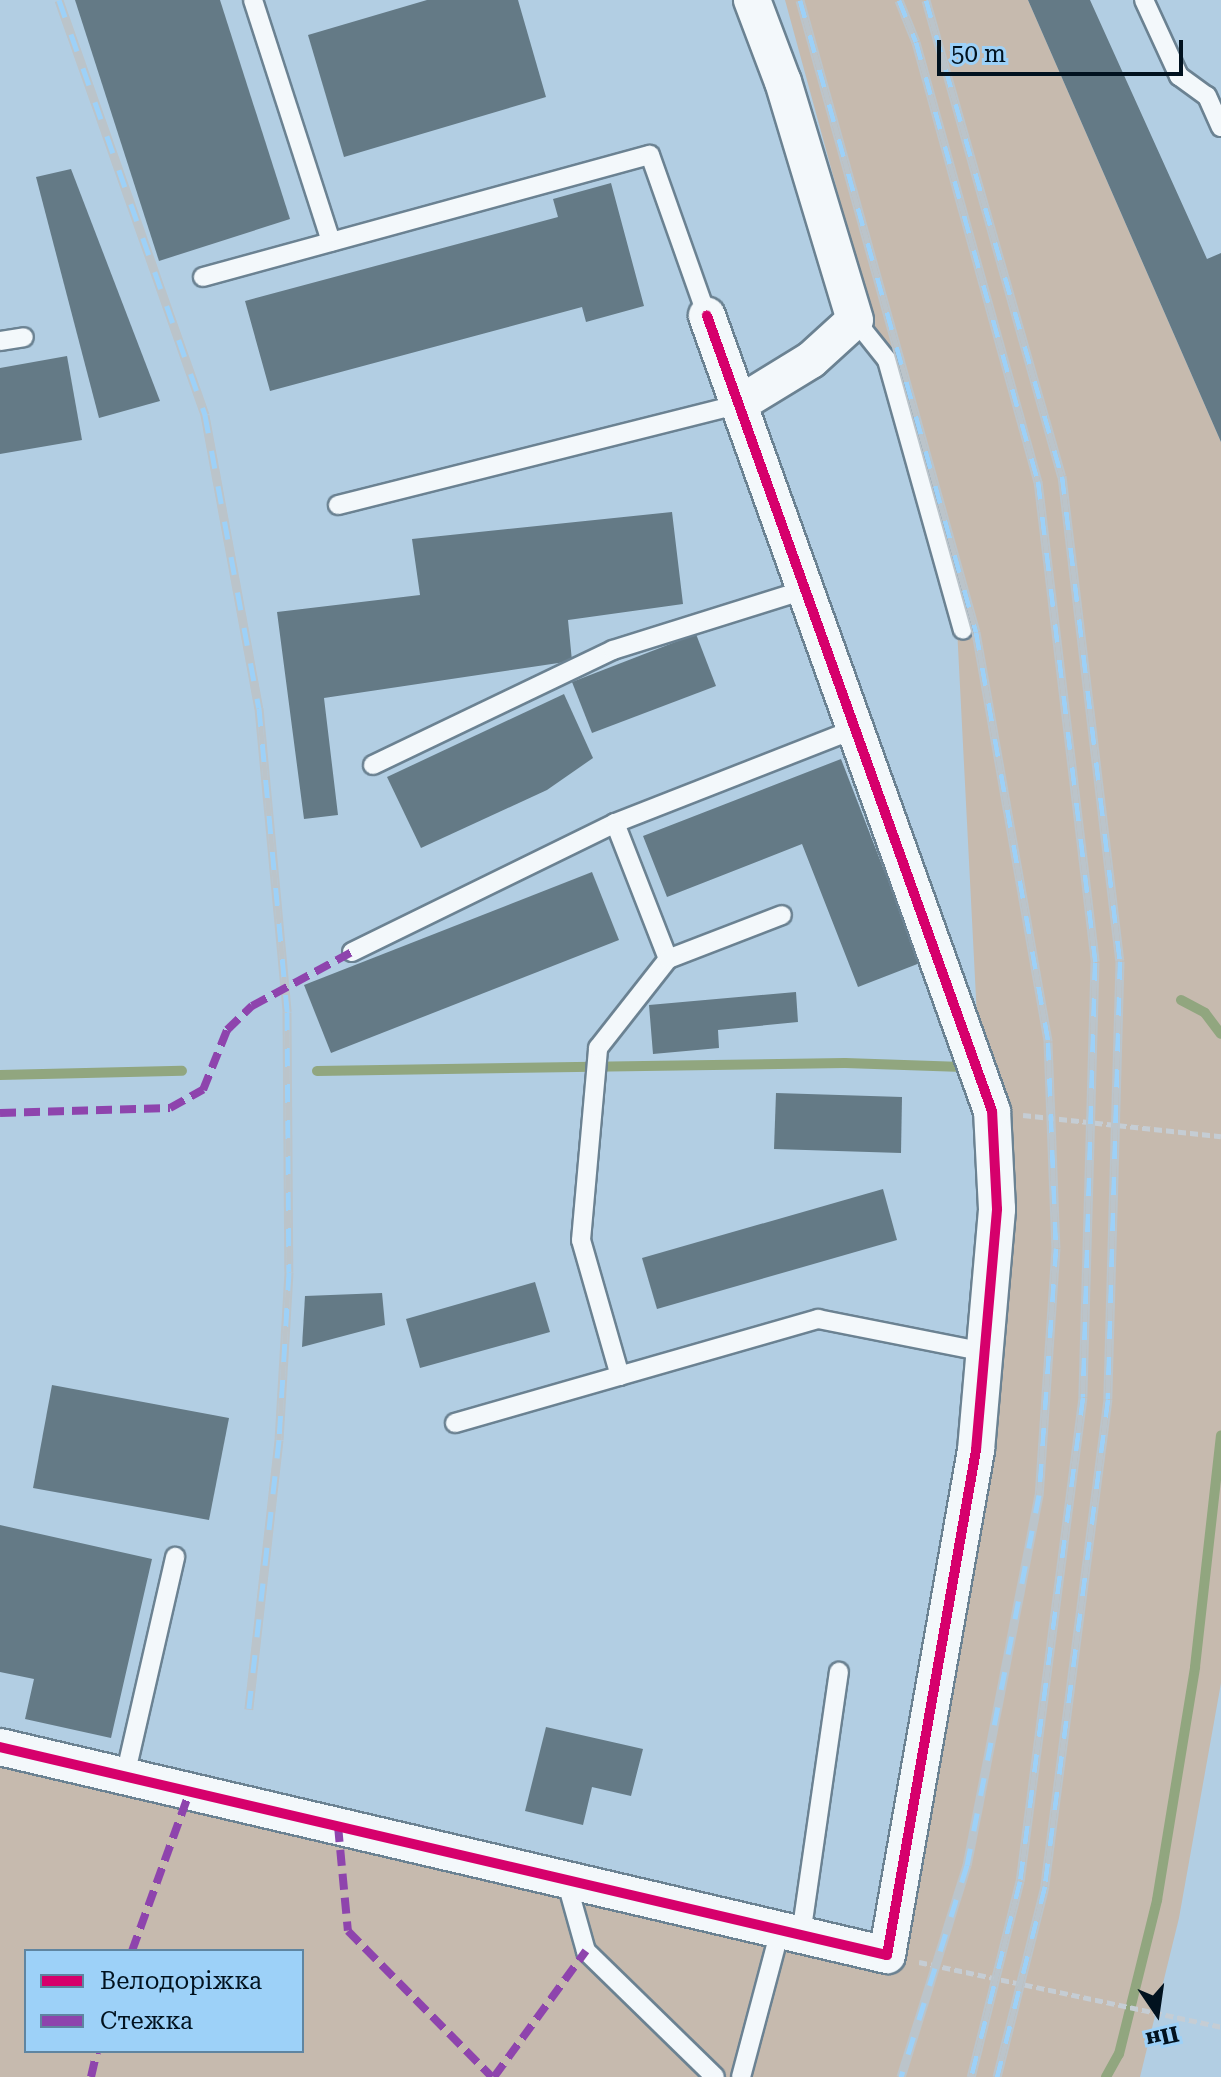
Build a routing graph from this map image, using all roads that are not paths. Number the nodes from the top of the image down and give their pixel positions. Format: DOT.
graph roads {
  1 [pos="253,0"];
  2 [pos="752,0"];
  3 [pos="1144,0"];
  4 [pos="1221,127"];
  5 [pos="331,242"];
  6 [pos="203,277"];
  7 [pos="707,316"];
  8 [pos="855,320"];
  9 [pos="24,337"];
  10 [pos="0,341"];
  11 [pos="739,404"];
  12 [pos="338,505"];
  13 [pos="805,590"];
  14 [pos="963,630"];
  15 [pos="855,729"];
  16 [pos="373,765"];
  17 [pos="615,823"];
  18 [pos="782,915"];
  19 [pos="352,952"];
  20 [pos="668,959"];
  21 [pos="985,1352"];
  22 [pos="620,1376"];
  23 [pos="455,1423"];
  24 [pos="175,1557"];
  25 [pos="839,1672"];
  26 [pos="0,1747"];
  27 [pos="125,1776"];
  28 [pos="566,1880"];
  29 [pos="790,1932"];
  30 [pos="715,2077"];
  31 [pos="741,2077"];
  1 -- 5 [label="lane"];
  2 -- 8 [label="street"];
  3 -- 4 [label="lane"];
  5 -- 6 [label="lane"];
  5 -- 7 [label="lane"];
  7 -- 11 [label="street"];
  8 -- 11 [label="street"];
  8 -- 14 [label="lane"];
  9 -- 10 [label="lane"];
  11 -- 12 [label="lane"];
  11 -- 13 [label="street"];
  13 -- 15 [label="street"];
  13 -- 16 [label="lane"];
  15 -- 17 [label="lane"];
  15 -- 21 [label="street"];
  17 -- 19 [label="lane"];
  17 -- 20 [label="lane"];
  18 -- 20 [label="lane"];
  20 -- 22 [label="lane"];
  21 -- 22 [label="lane"];
  21 -- 29 [label="street"];
  22 -- 23 [label="lane"];
  24 -- 27 [label="lane"];
  25 -- 29 [label="lane"];
  26 -- 27 [label="street"];
  27 -- 28 [label="street"];
  28 -- 29 [label="street"];
  28 -- 30 [label="lane"];
  29 -- 31 [label="lane"];
}
